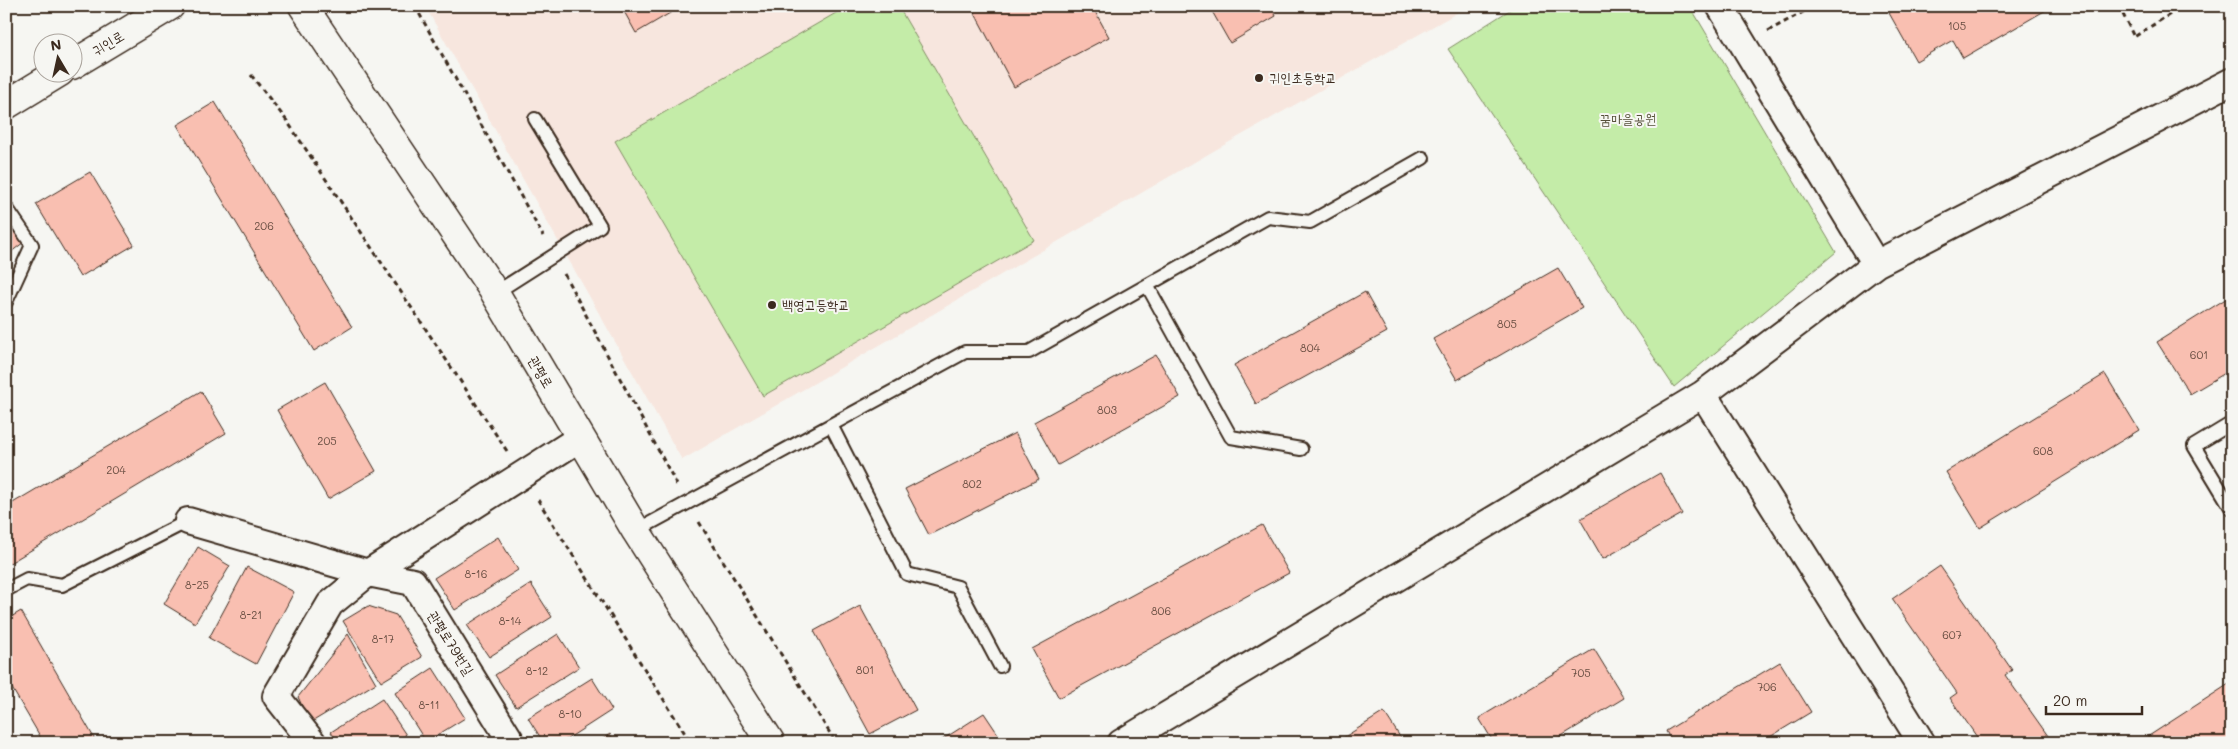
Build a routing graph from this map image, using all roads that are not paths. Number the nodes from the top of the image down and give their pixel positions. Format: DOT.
graph roads {
  1 [pos="170,6"];
  2 [pos="303,6"];
  3 [pos="1720,6"];
  4 [pos="82,59"];
  5 [pos="2232,81"];
  6 [pos="44,82"];
  7 [pos="6,105"];
  8 [pos="535,119"];
  9 [pos="1423,158"];
  10 [pos="6,207"];
  11 [pos="1876,264"];
  12 [pos="1148,287"];
  13 [pos="495,293"];
  14 [pos="6,302"];
  15 [pos="1703,394"];
  16 [pos="2232,423"];
  17 [pos="831,425"];
  18 [pos="580,438"];
  19 [pos="1301,449"];
  20 [pos="2232,509"];
  21 [pos="188,521"];
  22 [pos="636,531"];
  23 [pos="368,573"];
  24 [pos="6,590"];
  25 [pos="1000,666"];
  26 [pos="313,743"];
  27 [pos="512,743"];
  28 [pos="771,743"];
  29 [pos="1121,743"];
  30 [pos="1922,743"];
  1 -- 4 [label="street, 귀인로"];
  2 -- 13 [label="street, 관평로"];
  3 -- 11 [label="street"];
  5 -- 11 [label="street"];
  6 -- 7 [label="street"];
  8 -- 13 [label="lane"];
  9 -- 12 [label="lane"];
  10 -- 14 [label="lane"];
  11 -- 15 [label="street"];
  12 -- 17 [label="lane"];
  12 -- 19 [label="lane"];
  13 -- 18 [label="street, 관평로"];
  15 -- 29 [label="street"];
  15 -- 30 [label="street"];
  16 -- 20 [label="lane"];
  17 -- 22 [label="lane"];
  17 -- 25 [label="lane"];
  18 -- 22 [label="street, 관평로"];
  18 -- 23 [label="street"];
  21 -- 23 [label="street, 관평로79번길"];
  21 -- 24 [label="lane"];
  22 -- 28 [label="street, 관평로"];
  23 -- 26 [label="street"];
  23 -- 27 [label="street, 관평로79번길"];
}
